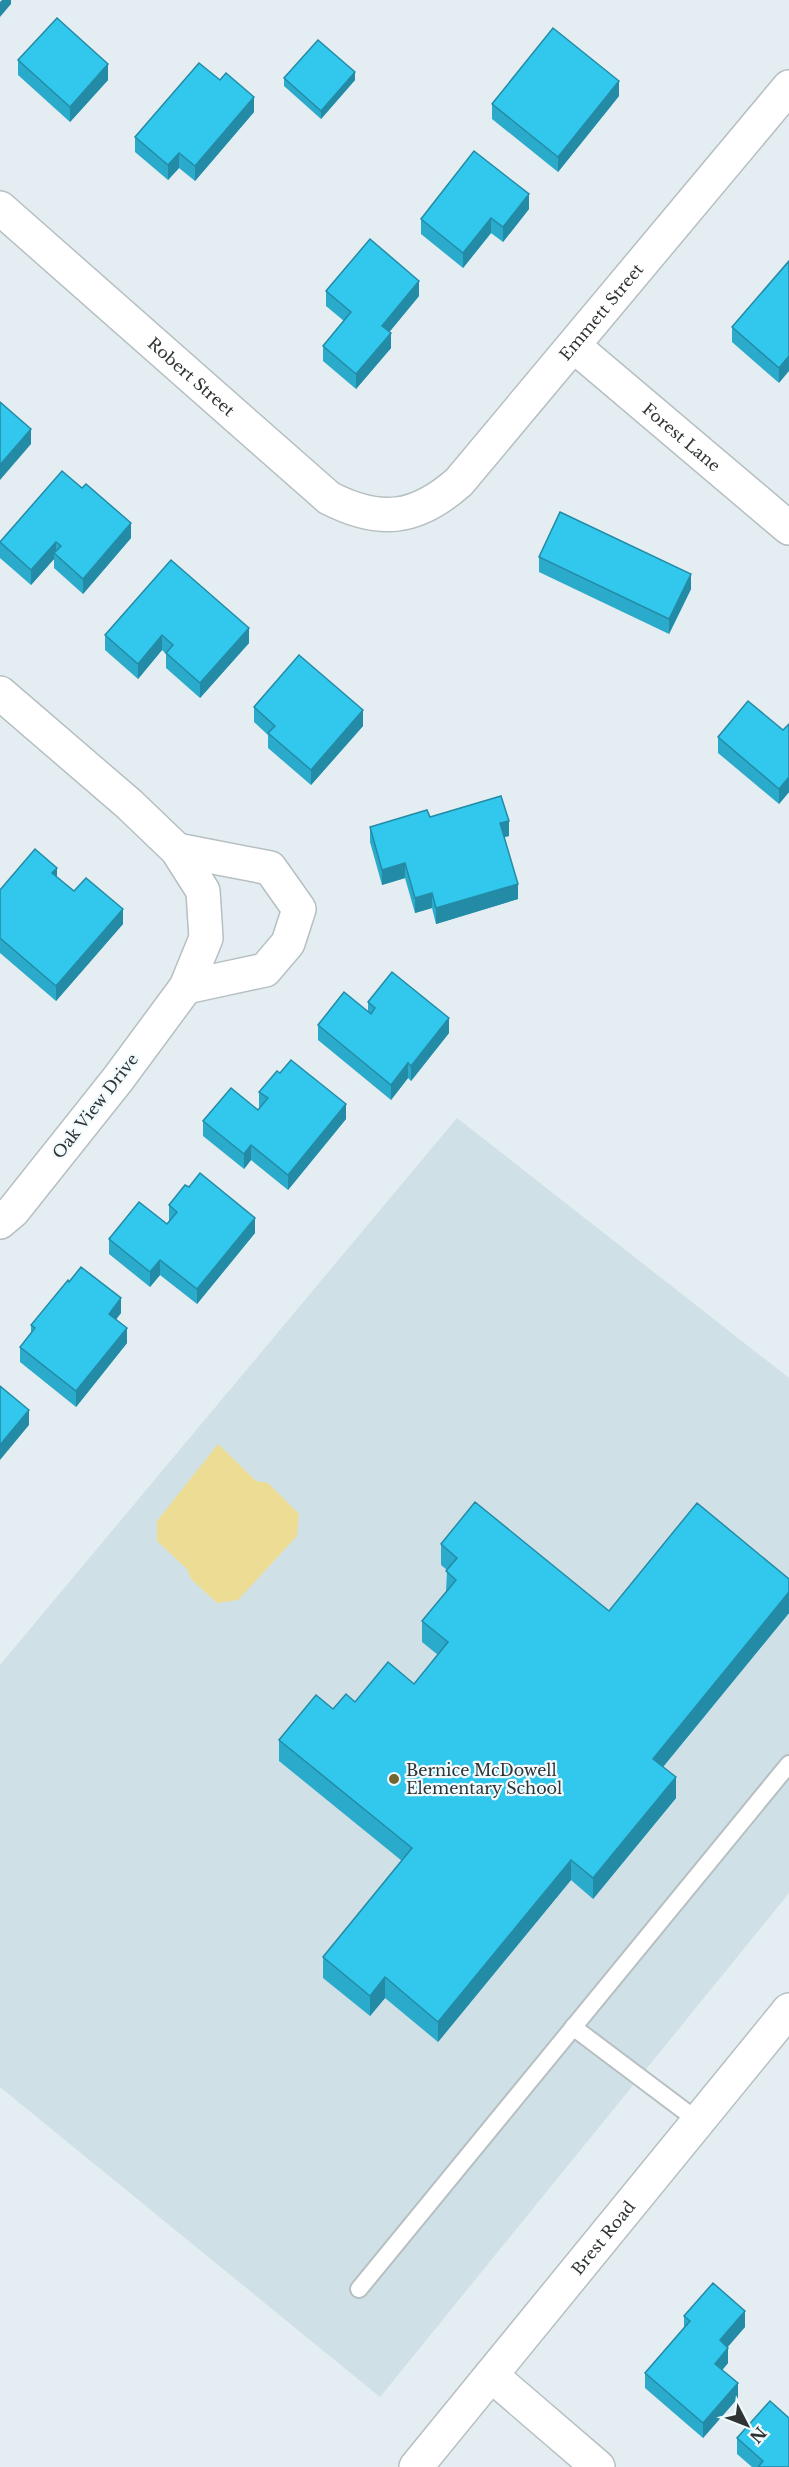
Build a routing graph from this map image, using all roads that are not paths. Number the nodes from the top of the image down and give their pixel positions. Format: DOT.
graph roads {
  1 [pos="789,87"];
  2 [pos="0,207"];
  3 [pos="574,345"];
  4 [pos="399,514"];
  5 [pos="789,528"];
  6 [pos="0,693"];
  7 [pos="177,850"];
  8 [pos="186,987"];
  9 [pos="0,1222"];
  10 [pos="788,1767"];
  11 [pos="789,2010"];
  12 [pos="573,2027"];
  13 [pos="698,2121"];
  14 [pos="359,2289"];
  15 [pos="491,2375"];
  16 [pos="416,2467"];
  17 [pos="598,2467"];
  1 -- 3 [label="street, Emmett Street"];
  2 -- 4 [label="street, Robert Street"];
  3 -- 4 [label="street, Emmett Street"];
  3 -- 5 [label="street, Forest Lane"];
  6 -- 7 [label="street, Oak View Drive"];
  7 -- 8 [label="street, Oak View Drive"];
  7 -- 8 [label="street"];
  8 -- 9 [label="street, Oak View Drive"];
  10 -- 12 [label="lane"];
  11 -- 13 [label="street, Brest Road"];
  12 -- 13 [label="lane"];
  12 -- 14 [label="lane"];
  13 -- 15 [label="street, Brest Road"];
  15 -- 16 [label="street, Brest Road"];
  15 -- 17 [label="street"];
}
